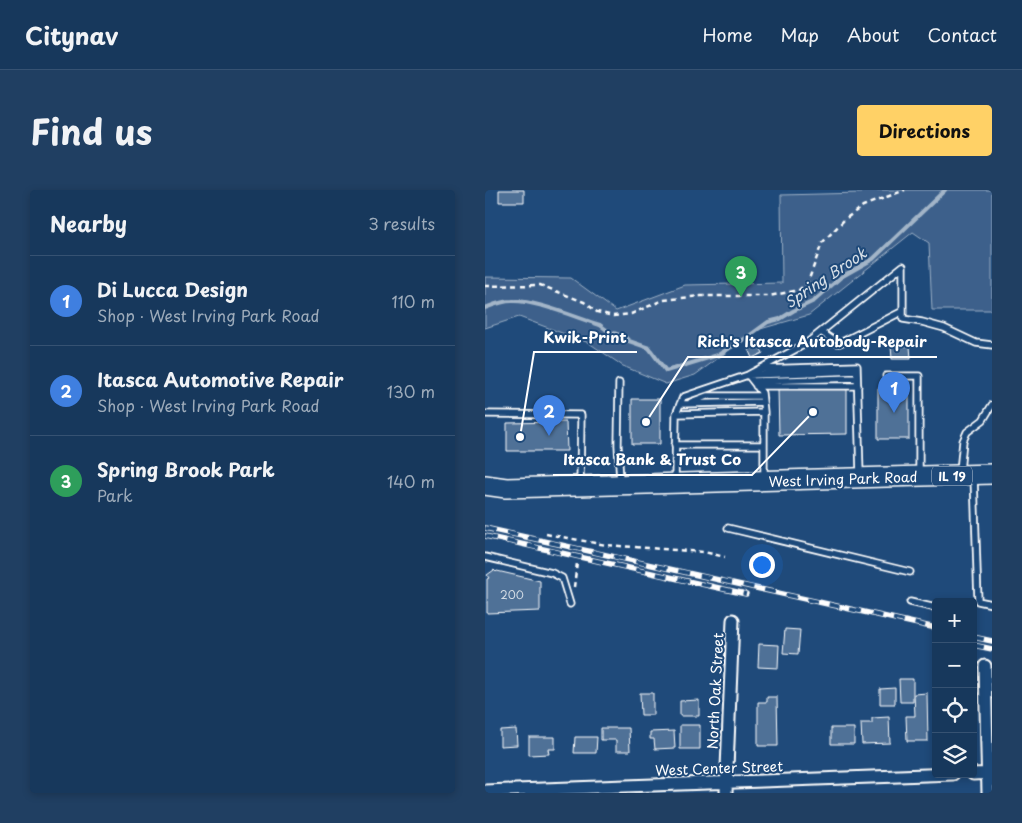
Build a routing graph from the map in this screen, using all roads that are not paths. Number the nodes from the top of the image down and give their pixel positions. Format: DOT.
graph roads {
  1 [pos="903,311"];
  2 [pos="821,332"];
  3 [pos="992,345"];
  4 [pos="759,369"];
  5 [pos="748,375"];
  6 [pos="857,375"];
  7 [pos="886,376"];
  8 [pos="619,383"];
  9 [pos="755,383"];
  10 [pos="858,386"];
  11 [pos="763,399"];
  12 [pos="680,404"];
  13 [pos="992,405"];
  14 [pos="764,412"];
  15 [pos="485,414"];
  16 [pos="676,414"];
  17 [pos="764,445"];
  18 [pos="675,446"];
  19 [pos="975,475"];
  20 [pos="919,477"];
  21 [pos="860,479"];
  22 [pos="764,481"];
  23 [pos="675,483"];
  24 [pos="485,485"];
  25 [pos="620,485"];
  26 [pos="580,486"];
  27 [pos="728,528"];
  28 [pos="485,558"];
  29 [pos="910,572"];
  30 [pos="976,598"];
  31 [pos="910,602"];
  32 [pos="977,602"];
  33 [pos="570,604"];
  34 [pos="992,604"];
  35 [pos="932,607"];
  36 [pos="733,620"];
  37 [pos="985,666"];
  38 [pos="990,773"];
  39 [pos="977,774"];
  40 [pos="932,775"];
  41 [pos="726,788"];
  42 [pos="485,790"];
  43 [pos="988,793"];
  1 -- 2 [label="lane"];
  1 -- 2 [label="lane"];
  1 -- 3 [label="lane"];
  2 -- 4 [label="lane"];
  4 -- 5 [label="lane"];
  4 -- 6 [label="lane"];
  5 -- 6 [label="lane"];
  5 -- 9 [label="lane"];
  5 -- 12 [label="lane"];
  6 -- 9 [label="lane"];
  6 -- 10 [label="lane"];
  7 -- 20 [label="lane"];
  8 -- 25 [label="lane"];
  9 -- 10 [label="lane"];
  9 -- 11 [label="lane"];
  10 -- 21 [label="lane"];
  11 -- 12 [label="lane"];
  11 -- 14 [label="lane"];
  12 -- 16 [label="lane"];
  13 -- 19 [label="lane"];
  14 -- 16 [label="lane"];
  14 -- 17 [label="lane"];
  15 -- 26 [label="lane"];
  16 -- 18 [label="lane"];
  17 -- 18 [label="lane"];
  17 -- 22 [label="lane"];
  18 -- 23 [label="lane"];
  19 -- 20 [label="main road, West Irving Park Road / IL 19"];
  19 -- 30 [label="lane"];
  20 -- 21 [label="main road, West Irving Park Road / IL 19"];
  21 -- 22 [label="main road, West Irving Park Road / IL 19"];
  22 -- 23 [label="main road, West Irving Park Road / IL 19"];
  23 -- 25 [label="main road, West Irving Park Road / IL 19"];
  24 -- 26 [label="main road, West Irving Park Road / IL 19"];
  25 -- 26 [label="main road, West Irving Park Road / IL 19"];
  27 -- 29 [label="lane"];
  28 -- 33 [label="lane"];
  31 -- 35 [label="lane"];
  32 -- 34 [label="lane"];
  36 -- 41 [label="street, North Oak Street"];
  37 -- 38 [label="street"];
  38 -- 39 [label="street"];
  38 -- 43 [label="street"];
  40 -- 41 [label="street, West Center Street"];
  41 -- 42 [label="street, West Center Street"];
}
